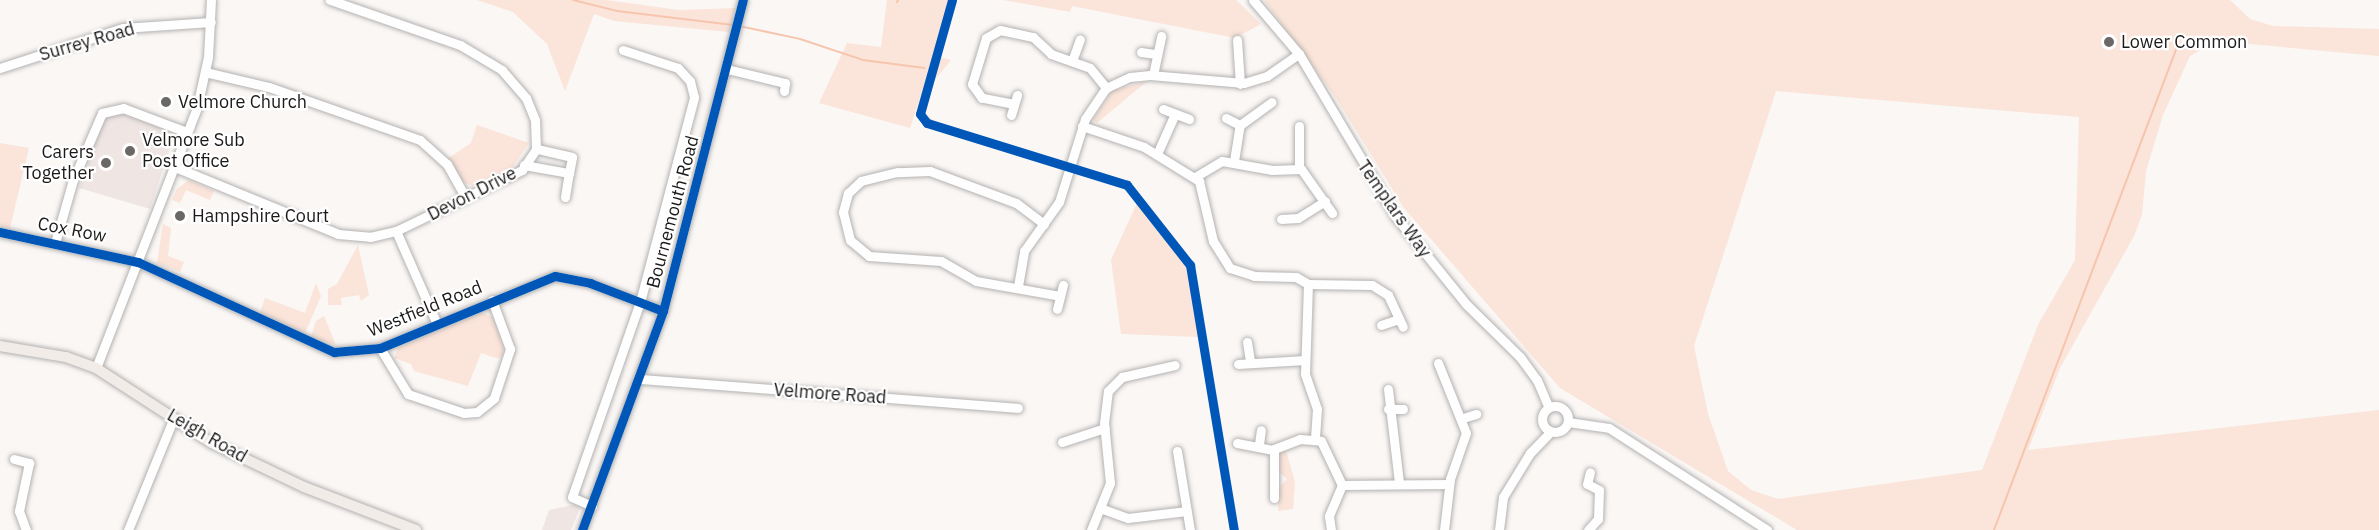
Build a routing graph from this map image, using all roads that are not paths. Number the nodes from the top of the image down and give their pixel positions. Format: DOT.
graph roads {
  1 [pos="211,0"];
  2 [pos="330,0"];
  3 [pos="743,0"];
  4 [pos="1253,0"];
  5 [pos="211,22"];
  6 [pos="1161,36"];
  7 [pos="1080,39"];
  8 [pos="1237,40"];
  9 [pos="622,50"];
  10 [pos="1141,52"];
  11 [pos="1156,54"];
  12 [pos="1299,54"];
  13 [pos="1072,61"];
  14 [pos="0,68"];
  15 [pos="727,69"];
  16 [pos="205,72"];
  17 [pos="1153,75"];
  18 [pos="1240,84"];
  19 [pos="1106,88"];
  20 [pos="784,91"];
  21 [pos="1272,102"];
  22 [pos="1163,109"];
  23 [pos="1011,115"];
  24 [pos="1174,116"];
  25 [pos="1226,118"];
  26 [pos="1189,119"];
  27 [pos="1240,125"];
  28 [pos="1082,126"];
  29 [pos="1299,126"];
  30 [pos="187,132"];
  31 [pos="536,149"];
  32 [pos="1157,154"];
  33 [pos="1234,161"];
  34 [pos="524,165"];
  35 [pos="175,167"];
  36 [pos="1299,168"];
  37 [pos="569,173"];
  38 [pos="1195,177"];
  39 [pos="565,196"];
  40 [pos="465,198"];
  41 [pos="1325,201"];
  42 [pos="1332,213"];
  43 [pos="1281,219"];
  44 [pos="1044,224"];
  45 [pos="396,231"];
  46 [pos="0,232"];
  47 [pos="55,243"];
  48 [pos="138,262"];
  49 [pos="1308,284"];
  50 [pos="1063,285"];
  51 [pos="1018,286"];
  52 [pos="1060,296"];
  53 [pos="492,300"];
  54 [pos="640,302"];
  55 [pos="1056,309"];
  56 [pos="663,311"];
  57 [pos="437,324"];
  58 [pos="1381,325"];
  59 [pos="1247,342"];
  60 [pos="0,346"];
  61 [pos="380,348"];
  62 [pos="1305,360"];
  63 [pos="1250,362"];
  64 [pos="1438,363"];
  65 [pos="1238,364"];
  66 [pos="1174,365"];
  67 [pos="96,368"];
  68 [pos="642,379"];
  69 [pos="1388,390"];
  70 [pos="1018,408"];
  71 [pos="1549,408"];
  72 [pos="1388,409"];
  73 [pos="1403,409"];
  74 [pos="1476,414"];
  75 [pos="1463,418"];
  76 [pos="173,420"];
  77 [pos="1568,422"];
  78 [pos="1104,428"];
  79 [pos="1261,430"];
  80 [pos="1550,432"];
  81 [pos="1315,438"];
  82 [pos="1062,442"];
  83 [pos="1237,442"];
  84 [pos="1259,444"];
  85 [pos="1273,450"];
  86 [pos="1177,451"];
  87 [pos="14,459"];
  88 [pos="40,462"];
  89 [pos="29,463"];
  90 [pos="1590,472"];
  91 [pos="1577,481"];
  92 [pos="1399,482"];
  93 [pos="1449,484"];
  94 [pos="1587,484"];
  95 [pos="1342,486"];
  96 [pos="1274,498"];
  97 [pos="592,506"];
  98 [pos="1100,508"];
  99 [pos="1187,511"];
  100 [pos="26,530"];
  101 [pos="128,530"];
  102 [pos="416,530"];
  103 [pos="582,530"];
  104 [pos="1091,530"];
  105 [pos="1190,530"];
  106 [pos="1331,530"];
  107 [pos="1444,530"];
  108 [pos="1499,530"];
  109 [pos="1588,530"];
  110 [pos="1767,530"];
  1 -- 5 [label="street"];
  2 -- 31 [label="street"];
  3 -- 15 [label="street, Bournemouth Road"];
  4 -- 12 [label="street, Templars Way"];
  5 -- 14 [label="street, Surrey Road"];
  5 -- 16 [label="street"];
  6 -- 11 [label="street"];
  7 -- 13 [label="street"];
  8 -- 18 [label="street"];
  9 -- 54 [label="street, Bournemouth Road"];
  10 -- 11 [label="street"];
  11 -- 17 [label="street"];
  12 -- 18 [label="street"];
  12 -- 71 [label="street, Templars Way"];
  13 -- 19 [label="street"];
  13 -- 23 [label="street"];
  15 -- 20 [label="street"];
  15 -- 56 [label="street, Bournemouth Road"];
  16 -- 30 [label="street"];
  16 -- 40 [label="street"];
  17 -- 18 [label="street"];
  17 -- 19 [label="street"];
  19 -- 28 [label="street"];
  21 -- 27 [label="street"];
  22 -- 24 [label="street"];
  24 -- 26 [label="street"];
  24 -- 32 [label="street"];
  25 -- 27 [label="street"];
  27 -- 33 [label="street"];
  28 -- 32 [label="street"];
  28 -- 44 [label="street"];
  29 -- 36 [label="street"];
  30 -- 35 [label="street"];
  30 -- 47 [label="street"];
  31 -- 34 [label="street, Devon Drive"];
  31 -- 37 [label="street"];
  32 -- 38 [label="street"];
  33 -- 36 [label="street"];
  33 -- 38 [label="street"];
  34 -- 37 [label="street"];
  34 -- 40 [label="street, Devon Drive"];
  35 -- 45 [label="street, Devon Drive"];
  35 -- 48 [label="street"];
  36 -- 41 [label="street"];
  37 -- 39 [label="street"];
  38 -- 49 [label="street"];
  40 -- 45 [label="street, Devon Drive"];
  41 -- 42 [label="street"];
  41 -- 43 [label="street"];
  44 -- 51 [label="street"];
  44 -- 51 [label="street"];
  45 -- 57 [label="street"];
  46 -- 47 [label="street, Cox Row"];
  47 -- 48 [label="street, Cox Row"];
  48 -- 61 [label="street, Westfield Road"];
  48 -- 67 [label="street"];
  49 -- 58 [label="street"];
  49 -- 62 [label="street"];
  50 -- 52 [label="street"];
  51 -- 52 [label="street"];
  52 -- 55 [label="street"];
  53 -- 54 [label="street, Westfield Road"];
  53 -- 57 [label="street, Westfield Road"];
  53 -- 61 [label="street"];
  54 -- 56 [label="street, Westfield Road"];
  54 -- 97 [label="street, Bournemouth Road"];
  56 -- 68 [label="street, Bournemouth Road"];
  57 -- 61 [label="street, Westfield Road"];
  59 -- 63 [label="street"];
  60 -- 67 [label="main road, Leigh Road"];
  62 -- 63 [label="street"];
  62 -- 81 [label="street"];
  63 -- 65 [label="street"];
  64 -- 75 [label="street"];
  66 -- 78 [label="street"];
  67 -- 76 [label="main road, Leigh Road"];
  68 -- 70 [label="street, Velmore Road"];
  68 -- 97 [label="street, Bournemouth Road"];
  69 -- 72 [label="street"];
  71 -- 77 [label="street"];
  71 -- 80 [label="street, Templars Way"];
  72 -- 73 [label="street"];
  72 -- 92 [label="street"];
  74 -- 75 [label="street"];
  75 -- 93 [label="street"];
  76 -- 101 [label="street"];
  76 -- 102 [label="main road, Leigh Road"];
  77 -- 80 [label="street"];
  77 -- 110 [label="street"];
  78 -- 82 [label="street"];
  78 -- 98 [label="street"];
  79 -- 84 [label="street"];
  80 -- 108 [label="street"];
  81 -- 85 [label="street"];
  81 -- 95 [label="street"];
  83 -- 84 [label="street"];
  84 -- 85 [label="street"];
  85 -- 96 [label="street"];
  86 -- 99 [label="street"];
  87 -- 89 [label="street"];
  88 -- 89 [label="street"];
  89 -- 100 [label="street"];
  90 -- 94 [label="street"];
  91 -- 94 [label="street"];
  92 -- 93 [label="street"];
  92 -- 95 [label="street"];
  93 -- 107 [label="street"];
  94 -- 109 [label="street"];
  95 -- 106 [label="street"];
  97 -- 103 [label="street, Bournemouth Road"];
  98 -- 99 [label="street"];
  98 -- 104 [label="street"];
  99 -- 105 [label="street"];
}
